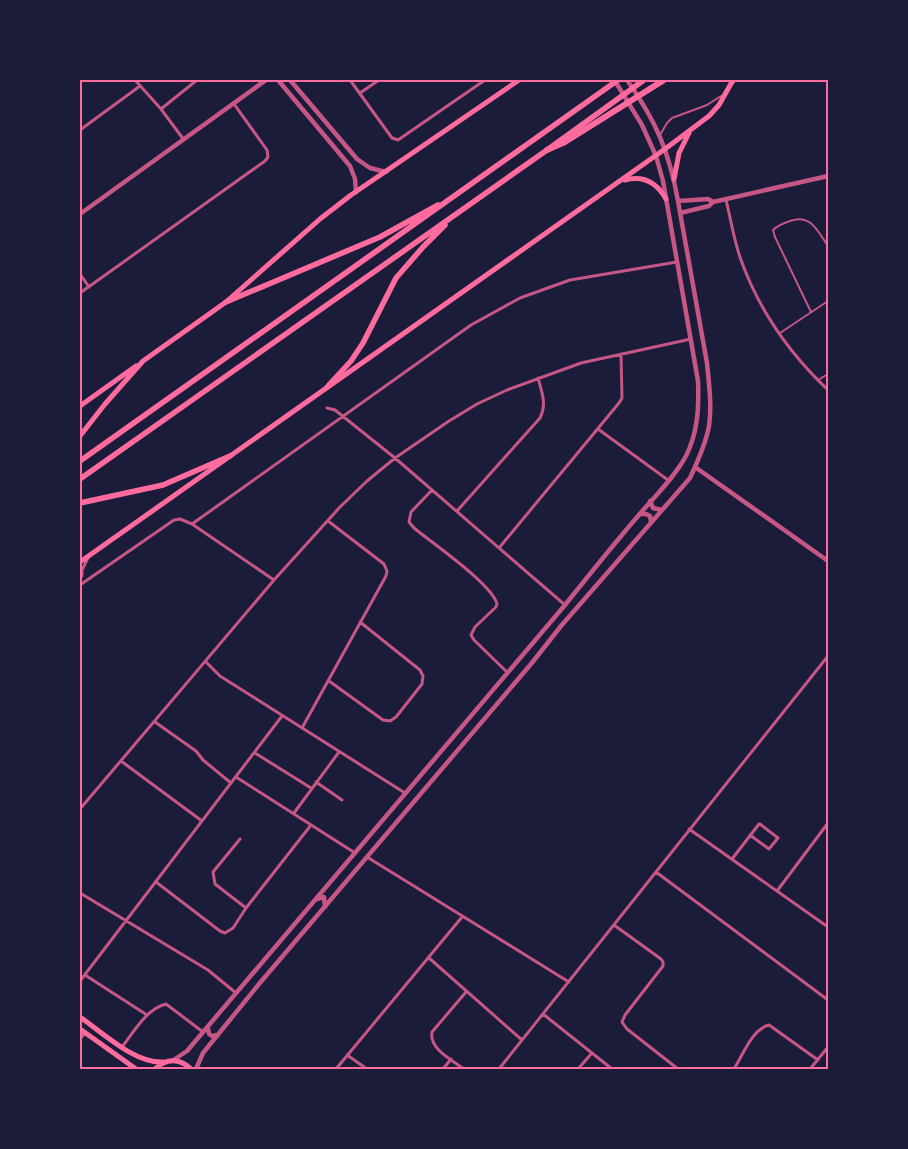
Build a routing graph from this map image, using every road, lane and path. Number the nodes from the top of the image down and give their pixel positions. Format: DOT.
graph roads {
  1 [pos="135,80"];
  2 [pos="197,80"];
  3 [pos="266,80"];
  4 [pos="278,80"];
  5 [pos="350,80"];
  6 [pos="378,80"];
  7 [pos="485,80"];
  8 [pos="519,80"];
  9 [pos="614,80"];
  10 [pos="618,80"];
  11 [pos="627,80"];
  12 [pos="644,80"];
  13 [pos="664,80"];
  14 [pos="292,81"];
  15 [pos="733,81"];
  16 [pos="140,86"];
  17 [pos="360,93"];
  18 [pos="726,94"];
  19 [pos="234,104"];
  20 [pos="161,109"];
  21 [pos="319,113"];
  22 [pos="312,120"];
  23 [pos="692,129"];
  24 [pos="80,130"];
  25 [pos="660,135"];
  26 [pos="184,140"];
  27 [pos="563,141"];
  28 [pos="665,149"];
  29 [pos="548,150"];
  30 [pos="656,156"];
  31 [pos="386,172"];
  32 [pos="828,178"];
  33 [pos="674,179"];
  34 [pos="614,186"];
  35 [pos="464,191"];
  36 [pos="356,192"];
  37 [pos="666,199"];
  38 [pos="726,200"];
  39 [pos="678,201"];
  40 [pos="713,202"];
  41 [pos="458,213"];
  42 [pos="680,213"];
  43 [pos="80,214"];
  44 [pos="828,246"];
  45 [pos="677,262"];
  46 [pos="80,274"];
  47 [pos="88,287"];
  48 [pos="80,293"];
  49 [pos="694,293"];
  50 [pos="683,295"];
  51 [pos="828,301"];
  52 [pos="226,302"];
  53 [pos="696,306"];
  54 [pos="685,307"];
  55 [pos="811,312"];
  56 [pos="780,334"];
  57 [pos="691,339"];
  58 [pos="622,354"];
  59 [pos="143,361"];
  60 [pos="828,374"];
  61 [pos="538,378"];
  62 [pos="818,380"];
  63 [pos="328,386"];
  64 [pos="828,390"];
  65 [pos="80,406"];
  66 [pos="327,408"];
  67 [pos="343,417"];
  68 [pos="598,429"];
  69 [pos="80,436"];
  70 [pos="230,456"];
  71 [pos="395,458"];
  72 [pos="80,461"];
  73 [pos="695,467"];
  74 [pos="80,479"];
  75 [pos="668,480"];
  76 [pos="432,490"];
  77 [pos="650,501"];
  78 [pos="80,503"];
  79 [pos="662,510"];
  80 [pos="457,512"];
  81 [pos="640,514"];
  82 [pos="328,520"];
  83 [pos="651,522"];
  84 [pos="192,524"];
  85 [pos="499,548"];
  86 [pos="90,555"];
  87 [pos="828,561"];
  88 [pos="80,562"];
  89 [pos="81,575"];
  90 [pos="274,580"];
  91 [pos="86,581"];
  92 [pos="80,585"];
  93 [pos="565,606"];
  94 [pos="360,622"];
  95 [pos="546,628"];
  96 [pos="553,636"];
  97 [pos="828,656"];
  98 [pos="206,662"];
  99 [pos="509,673"];
  100 [pos="329,681"];
  101 [pos="282,716"];
  102 [pos="155,722"];
  103 [pos="302,728"];
  104 [pos="454,737"];
  105 [pos="466,741"];
  106 [pos="255,752"];
  107 [pos="339,752"];
  108 [pos="121,761"];
  109 [pos="236,777"];
  110 [pos="316,782"];
  111 [pos="231,783"];
  112 [pos="311,788"];
  113 [pos="406,794"];
  114 [pos="342,800"];
  115 [pos="80,809"];
  116 [pos="294,813"];
  117 [pos="202,821"];
  118 [pos="828,823"];
  119 [pos="312,825"];
  120 [pos="689,830"];
  121 [pos="750,835"];
  122 [pos="240,839"];
  123 [pos="356,853"];
  124 [pos="367,857"];
  125 [pos="732,859"];
  126 [pos="656,872"];
  127 [pos="156,882"];
  128 [pos="777,891"];
  129 [pos="80,893"];
  130 [pos="316,899"];
  131 [pos="246,908"];
  132 [pos="324,908"];
  133 [pos="462,917"];
  134 [pos="126,920"];
  135 [pos="614,925"];
  136 [pos="828,927"];
  137 [pos="428,958"];
  138 [pos="84,975"];
  139 [pos="80,981"];
  140 [pos="568,982"];
  141 [pos="466,992"];
  142 [pos="236,993"];
  143 [pos="828,1000"];
  144 [pos="543,1014"];
  145 [pos="147,1015"];
  146 [pos="80,1017"];
  147 [pos="208,1028"];
  148 [pos="82,1031"];
  149 [pos="203,1032"];
  150 [pos="218,1035"];
  151 [pos="80,1039"];
  152 [pos="522,1040"];
  153 [pos="828,1047"];
  154 [pos="125,1049"];
  155 [pos="592,1053"];
  156 [pos="347,1055"];
  157 [pos="451,1059"];
  158 [pos="124,1060"];
  159 [pos="172,1060"];
  160 [pos="818,1060"];
  161 [pos="164,1062"];
  162 [pos="136,1069"];
  163 [pos="155,1069"];
  164 [pos="191,1069"];
  165 [pos="196,1069"];
  166 [pos="336,1069"];
  167 [pos="367,1069"];
  168 [pos="443,1069"];
  169 [pos="464,1069"];
  170 [pos="499,1069"];
  171 [pos="578,1069"];
  172 [pos="612,1069"];
  173 [pos="678,1069"];
  174 [pos="734,1069"];
  175 [pos="810,1069"];
  1 -- 16 [label="street"];
  2 -- 20 [label="street"];
  3 -- 19 [label="street"];
  4 -- 22 [label="street"];
  5 -- 17 [label="street"];
  6 -- 17 [label="street"];
  7 -- 17 [label="street"];
  8 -- 31 [label="main road"];
  9 -- 30 [label="street"];
  10 -- 35 [label="highway"];
  11 -- 25 [label="street"];
  12 -- 27 [label="highway"];
  13 -- 27 [label="highway"];
  14 -- 21 [label="street"];
  15 -- 18 [label="main road"];
  16 -- 20 [label="street"];
  16 -- 24 [label="street"];
  18 -- 23 [label="main road"];
  18 -- 25 [label="lane"];
  19 -- 26 [label="street"];
  19 -- 47 [label="street"];
  20 -- 26 [label="street"];
  21 -- 22 [label="street"];
  21 -- 31 [label="street"];
  22 -- 36 [label="street"];
  23 -- 28 [label="main road"];
  23 -- 33 [label="main road"];
  25 -- 28 [label="street"];
  26 -- 43 [label="street"];
  27 -- 29 [label="highway"];
  28 -- 30 [label="main road"];
  28 -- 33 [label="street"];
  29 -- 41 [label="highway"];
  30 -- 34 [label="main road"];
  30 -- 37 [label="street"];
  31 -- 36 [label="main road"];
  32 -- 38 [label="street"];
  33 -- 39 [label="street"];
  34 -- 37 [label="main road"];
  34 -- 63 [label="main road"];
  35 -- 52 [label="highway"];
  35 -- 72 [label="highway"];
  36 -- 52 [label="main road"];
  37 -- 45 [label="street"];
  38 -- 40 [label="street"];
  38 -- 56 [label="street"];
  39 -- 40 [label="street"];
  39 -- 42 [label="street"];
  40 -- 42 [label="street"];
  41 -- 63 [label="highway"];
  41 -- 74 [label="highway"];
  42 -- 49 [label="street"];
  44 -- 55 [label="lane"];
  45 -- 50 [label="street"];
  45 -- 67 [label="street"];
  46 -- 47 [label="street"];
  47 -- 48 [label="street"];
  49 -- 50 [label="street"];
  49 -- 53 [label="street"];
  50 -- 54 [label="street"];
  51 -- 55 [label="lane"];
  52 -- 59 [label="main road"];
  53 -- 54 [label="street"];
  53 -- 73 [label="street"];
  54 -- 57 [label="street"];
  55 -- 56 [label="lane"];
  56 -- 62 [label="street"];
  57 -- 58 [label="street"];
  57 -- 75 [label="street"];
  58 -- 61 [label="street"];
  58 -- 68 [label="street"];
  59 -- 65 [label="main road"];
  59 -- 69 [label="main road"];
  60 -- 62 [label="lane"];
  61 -- 71 [label="street"];
  61 -- 80 [label="street"];
  62 -- 64 [label="street"];
  63 -- 70 [label="main road"];
  66 -- 67 [label="street"];
  67 -- 71 [label="street"];
  67 -- 84 [label="street"];
  68 -- 75 [label="street"];
  68 -- 85 [label="street"];
  70 -- 78 [label="highway"];
  70 -- 86 [label="main road"];
  71 -- 76 [label="street"];
  71 -- 82 [label="street"];
  73 -- 79 [label="street"];
  73 -- 87 [label="street"];
  75 -- 77 [label="street"];
  76 -- 80 [label="street"];
  76 -- 99 [label="street"];
  77 -- 79 [label="street"];
  77 -- 81 [label="street"];
  79 -- 83 [label="street"];
  80 -- 85 [label="street"];
  81 -- 83 [label="street"];
  81 -- 93 [label="street"];
  82 -- 90 [label="street"];
  82 -- 94 [label="street"];
  83 -- 96 [label="street"];
  84 -- 90 [label="street"];
  84 -- 91 [label="street"];
  85 -- 93 [label="street"];
  86 -- 88 [label="main road"];
  86 -- 89 [label="street"];
  89 -- 91 [label="street"];
  90 -- 98 [label="street"];
  91 -- 92 [label="street"];
  93 -- 95 [label="street"];
  94 -- 100 [label="street"];
  94 -- 100 [label="street"];
  95 -- 96 [label="street"];
  95 -- 99 [label="street"];
  96 -- 105 [label="street"];
  97 -- 120 [label="street"];
  98 -- 101 [label="street"];
  98 -- 102 [label="street"];
  99 -- 104 [label="street"];
  100 -- 103 [label="street"];
  101 -- 103 [label="street"];
  101 -- 106 [label="street"];
  102 -- 108 [label="street"];
  102 -- 111 [label="street"];
  103 -- 107 [label="street"];
  104 -- 105 [label="street"];
  104 -- 113 [label="street"];
  105 -- 124 [label="street"];
  106 -- 109 [label="street"];
  106 -- 112 [label="street"];
  107 -- 110 [label="street"];
  107 -- 113 [label="street"];
  108 -- 115 [label="street"];
  108 -- 117 [label="street"];
  109 -- 111 [label="street"];
  109 -- 116 [label="street"];
  110 -- 112 [label="street"];
  110 -- 114 [label="street"];
  111 -- 117 [label="street"];
  112 -- 116 [label="street"];
  113 -- 123 [label="street"];
  116 -- 119 [label="street"];
  117 -- 127 [label="street"];
  118 -- 128 [label="street"];
  119 -- 123 [label="street"];
  119 -- 131 [label="street"];
  120 -- 125 [label="street"];
  120 -- 126 [label="street"];
  121 -- 121 [label="street"];
  121 -- 125 [label="street"];
  122 -- 131 [label="street"];
  123 -- 130 [label="street"];
  124 -- 132 [label="street"];
  124 -- 133 [label="street"];
  125 -- 128 [label="street"];
  126 -- 135 [label="street"];
  126 -- 143 [label="street"];
  127 -- 131 [label="street"];
  127 -- 134 [label="street"];
  128 -- 136 [label="street"];
  129 -- 134 [label="street"];
  130 -- 132 [label="street"];
  130 -- 142 [label="street"];
  132 -- 150 [label="street"];
  133 -- 137 [label="street"];
  133 -- 140 [label="street"];
  134 -- 138 [label="street"];
  134 -- 142 [label="street"];
  135 -- 140 [label="street"];
  135 -- 173 [label="street"];
  137 -- 141 [label="street"];
  137 -- 156 [label="street"];
  138 -- 139 [label="street"];
  138 -- 145 [label="street"];
  140 -- 144 [label="street"];
  141 -- 152 [label="street"];
  141 -- 157 [label="street"];
  142 -- 147 [label="street"];
  144 -- 152 [label="street"];
  144 -- 155 [label="street"];
  145 -- 149 [label="street"];
  145 -- 154 [label="street"];
  146 -- 154 [label="main road"];
  147 -- 149 [label="street"];
  147 -- 150 [label="street"];
  148 -- 151 [label="street"];
  148 -- 158 [label="main road"];
  149 -- 159 [label="street"];
  150 -- 165 [label="street"];
  152 -- 170 [label="street"];
  153 -- 160 [label="street"];
  154 -- 158 [label="main road"];
  154 -- 161 [label="main road"];
  155 -- 171 [label="street"];
  155 -- 172 [label="street"];
  156 -- 166 [label="street"];
  156 -- 167 [label="street"];
  157 -- 168 [label="street"];
  157 -- 169 [label="street"];
  158 -- 162 [label="main road"];
  159 -- 161 [label="main road"];
  159 -- 164 [label="main road"];
  160 -- 174 [label="street"];
  160 -- 175 [label="street"];
  161 -- 163 [label="main road"];
}
